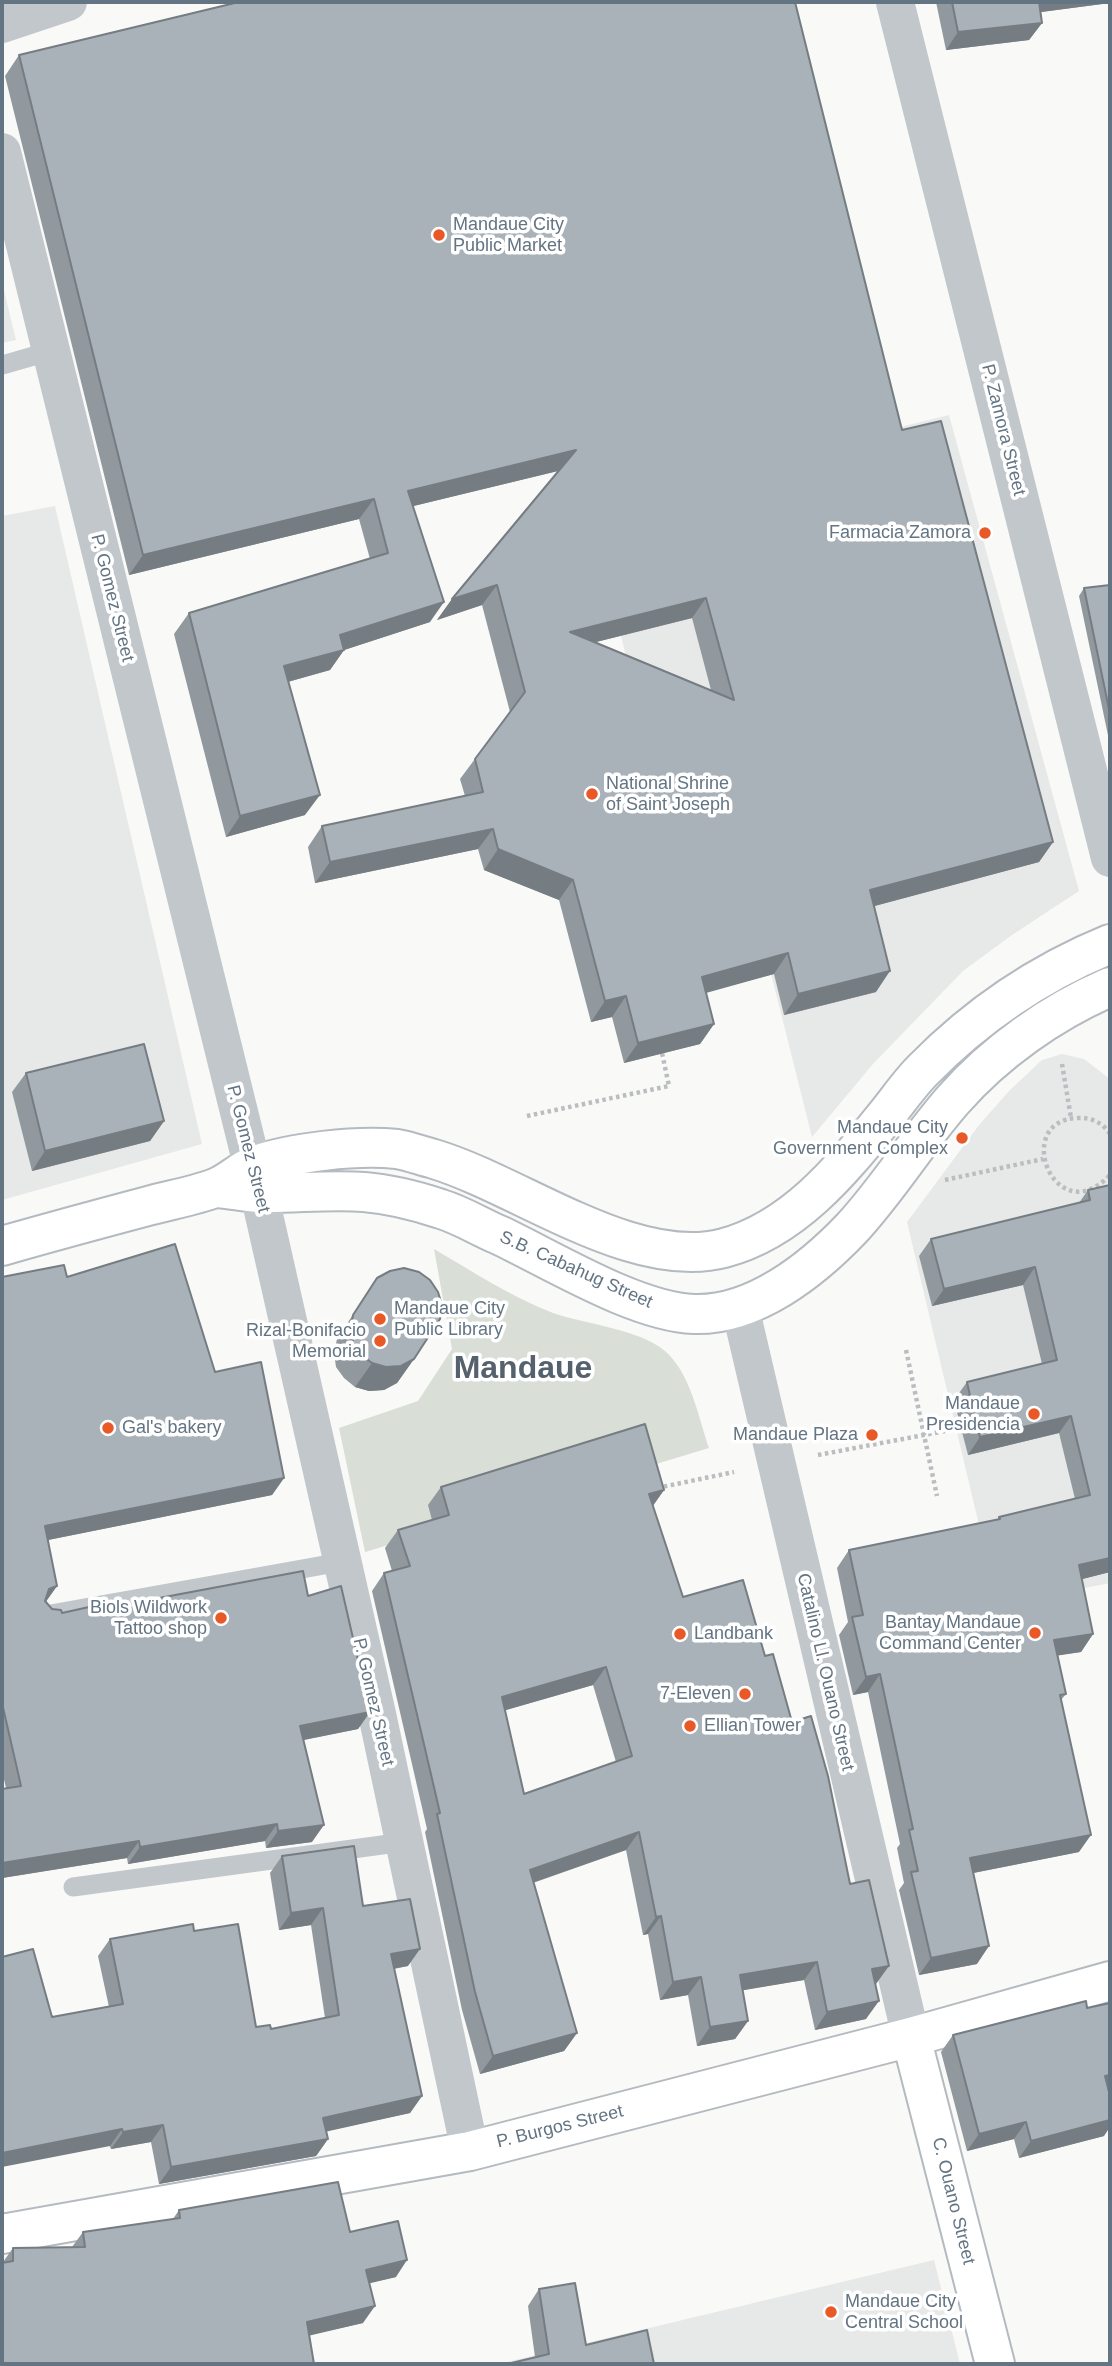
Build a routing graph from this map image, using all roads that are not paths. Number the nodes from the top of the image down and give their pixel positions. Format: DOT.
graph roads {
  1 [pos="68,2"];
  2 [pos="895,2"];
  3 [pos="2,24"];
  4 [pos="2,152"];
  5 [pos="51,351"];
  6 [pos="2,365"];
  7 [pos="1110,858"];
  8 [pos="1110,944"];
  9 [pos="1110,987"];
  10 [pos="256,1179"];
  11 [pos="818,1192"];
  12 [pos="850,1230"];
  13 [pos="2,1245"];
  14 [pos="726,1248"];
  15 [pos="740,1307"];
  16 [pos="341,1562"];
  17 [pos="45,1615"];
  18 [pos="404,1842"];
  19 [pos="73,1887"];
  20 [pos="1110,1981"];
  21 [pos="911,2037"];
  22 [pos="470,2151"];
  23 [pos="2,2234"];
  24 [pos="995,2364"];
  1 -- 3 [label="street"];
  2 -- 7 [label="street, P. Zamora Street"];
  4 -- 5 [label="street, P. Gomez Street"];
  5 -- 6 [label="lane"];
  5 -- 10 [label="street, P. Gomez Street"];
  8 -- 11 [label="street, S.B. Cabahug Street"];
  9 -- 12 [label="street, S.B. Cabahug Street"];
  10 -- 13 [label="street, S.B. Cabahug Street"];
  10 -- 14 [label="street, S.B. Cabahug Street"];
  10 -- 15 [label="street, S.B. Cabahug Street"];
  10 -- 16 [label="street, P. Gomez Street"];
  11 -- 12 [label="street"];
  11 -- 14 [label="street, S.B. Cabahug Street"];
  12 -- 15 [label="street, S.B. Cabahug Street"];
  14 -- 15 [label="street"];
  15 -- 21 [label="street, Catalino Ll. Ouano Street"];
  16 -- 17 [label="lane"];
  16 -- 18 [label="street, P. Gomez Street"];
  18 -- 19 [label="lane"];
  18 -- 22 [label="street, P. Gomez Street"];
  20 -- 21 [label="street, P. Burgos Street"];
  21 -- 22 [label="street, P. Burgos Street"];
  21 -- 24 [label="street, C. Ouano Street"];
  22 -- 23 [label="street, P. Burgos Street"];
}
